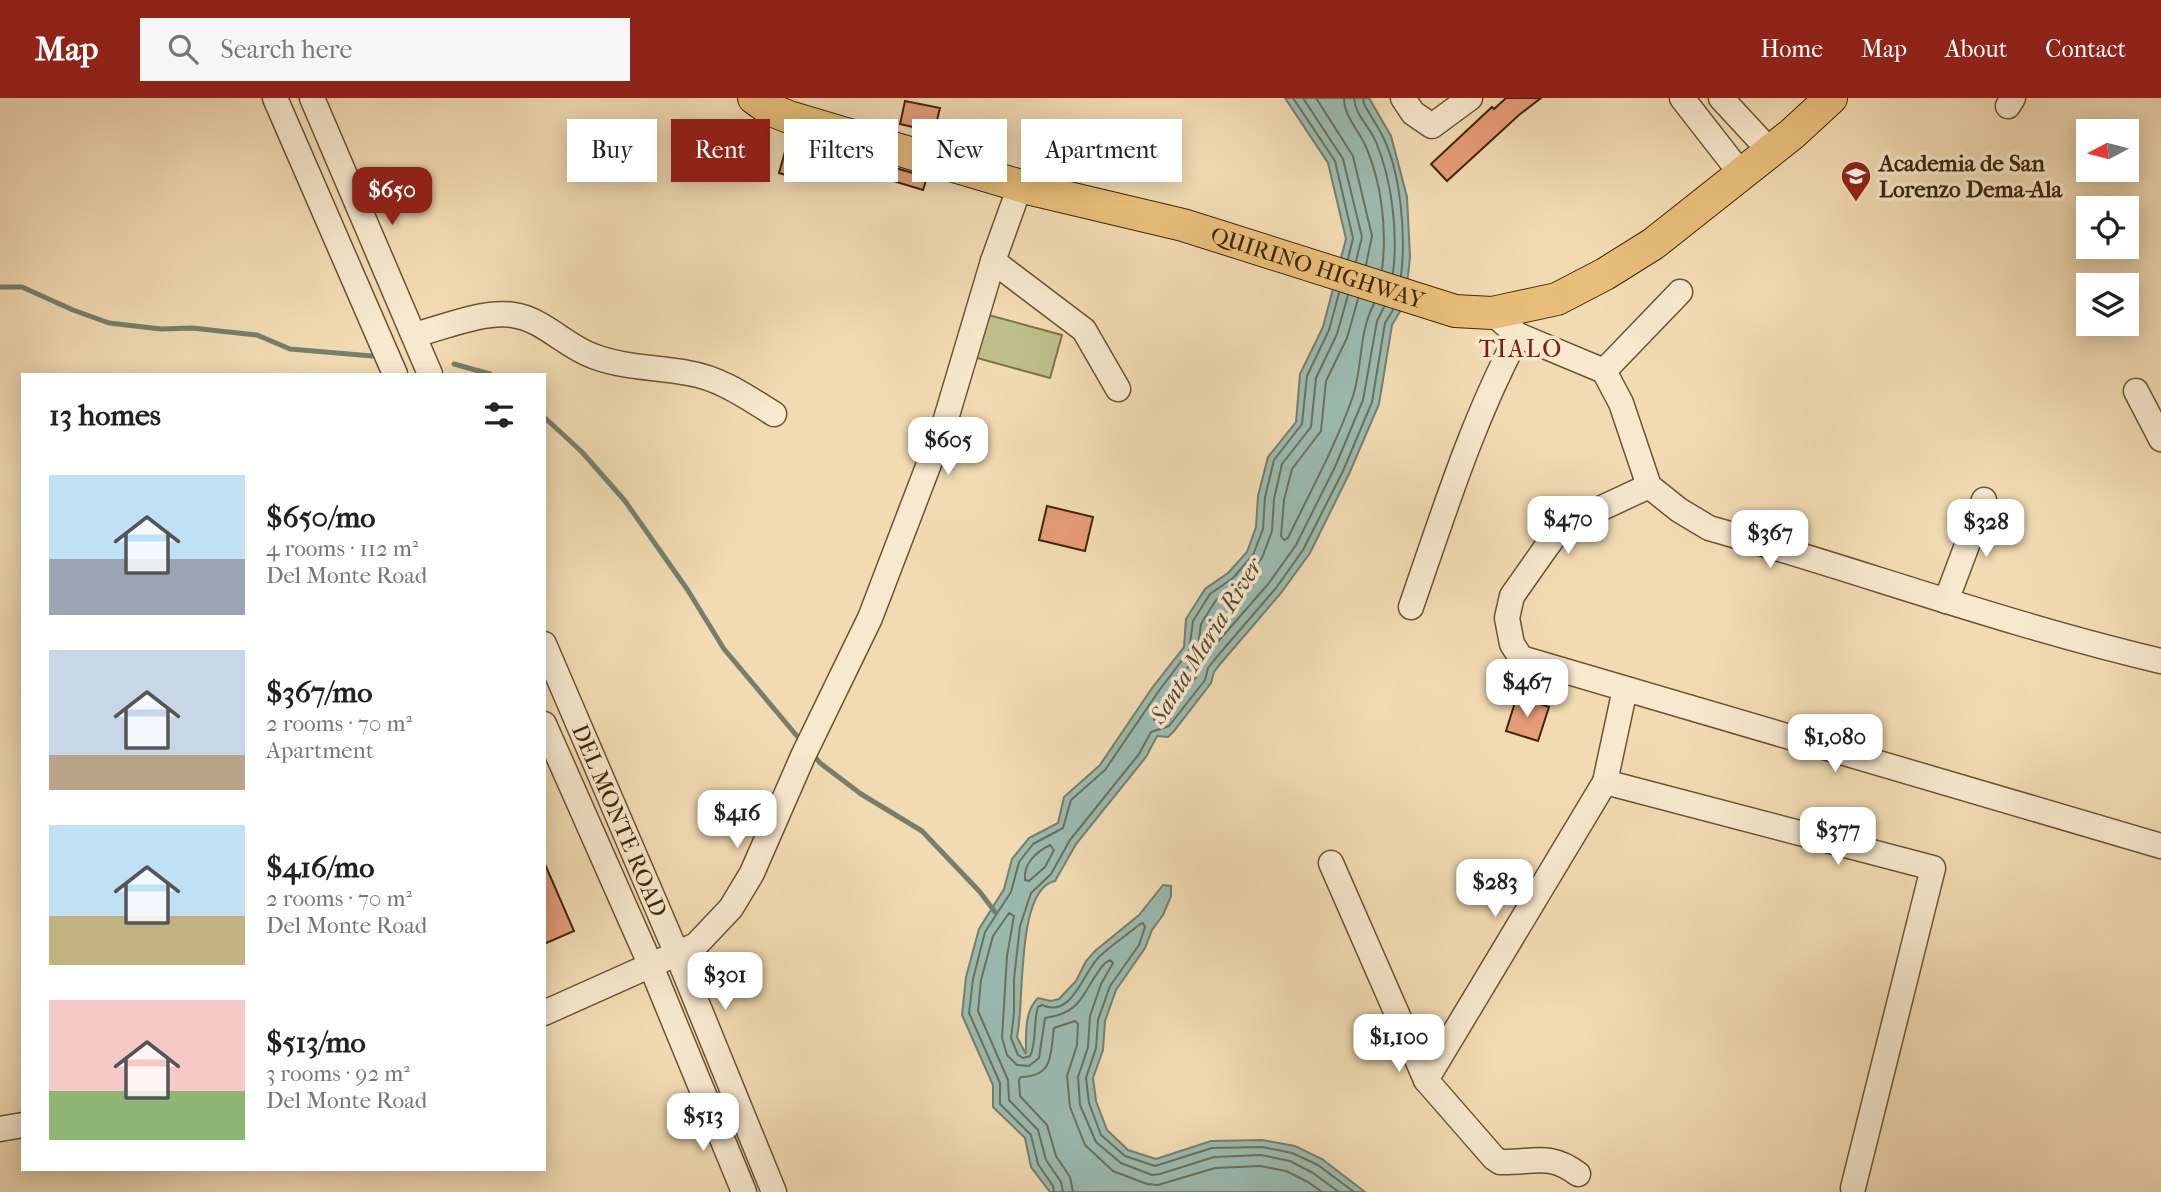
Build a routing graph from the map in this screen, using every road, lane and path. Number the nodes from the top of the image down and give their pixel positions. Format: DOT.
graph roads {
  1 [pos="275,98"];
  2 [pos="312,98"];
  3 [pos="1403,98"];
  4 [pos="1470,98"];
  5 [pos="1682,98"];
  6 [pos="1721,98"];
  7 [pos="1831,98"];
  8 [pos="766,102"];
  9 [pos="1770,151"];
  10 [pos="1742,175"];
  11 [pos="1020,186"];
  12 [pos="368,229"];
  13 [pos="337,242"];
  14 [pos="993,261"];
  15 [pos="1680,292"];
  16 [pos="1492,313"];
  17 [pos="414,335"];
  18 [pos="1518,335"];
  19 [pos="1604,371"];
  20 [pos="395,373"];
  21 [pos="430,373"];
  22 [pos="1118,389"];
  23 [pos="2136,391"];
  24 [pos="774,414"];
  25 [pos="2161,439"];
  26 [pos="1648,486"];
  27 [pos="1984,500"];
  28 [pos="1946,601"];
  29 [pos="1411,607"];
  30 [pos="546,649"];
  31 [pos="2161,661"];
  32 [pos="1625,689"];
  33 [pos="546,728"];
  34 [pos="1605,782"];
  35 [pos="2161,846"];
  36 [pos="1331,863"];
  37 [pos="677,954"];
  38 [pos="651,966"];
  39 [pos="546,1012"];
  40 [pos="1426,1080"];
  41 [pos="21,1125"];
  42 [pos="0,1129"];
  43 [pos="1578,1174"];
  44 [pos="1853,1188"];
  45 [pos="744,1192"];
  46 [pos="774,1192"];
  1 -- 13 [label="street"];
  2 -- 12 [label="street"];
  3 -- 4 [label="street"];
  5 -- 10 [label="street"];
  6 -- 9 [label="street"];
  7 -- 9 [label="main road, QUIRINO HIGHWAY"];
  8 -- 11 [label="main road, QUIRINO HIGHWAY"];
  9 -- 10 [label="main road, QUIRINO HIGHWAY"];
  10 -- 16 [label="main road, QUIRINO HIGHWAY"];
  11 -- 14 [label="street"];
  11 -- 16 [label="main road, QUIRINO HIGHWAY"];
  12 -- 13 [label="street"];
  12 -- 17 [label="street"];
  13 -- 20 [label="street"];
  14 -- 22 [label="street"];
  14 -- 37 [label="street"];
  15 -- 19 [label="street"];
  16 -- 18 [label="street"];
  17 -- 21 [label="street"];
  17 -- 24 [label="street"];
  18 -- 19 [label="street"];
  18 -- 29 [label="street"];
  19 -- 26 [label="street"];
  23 -- 25 [label="street"];
  26 -- 28 [label="street"];
  26 -- 32 [label="street"];
  27 -- 28 [label="street"];
  28 -- 31 [label="street"];
  30 -- 37 [label="street, DEL MONTE ROAD"];
  32 -- 34 [label="street"];
  32 -- 35 [label="street"];
  33 -- 38 [label="street, DEL MONTE ROAD"];
  34 -- 40 [label="street"];
  34 -- 44 [label="street"];
  36 -- 40 [label="street"];
  37 -- 38 [label="street"];
  37 -- 46 [label="street, DEL MONTE ROAD"];
  38 -- 39 [label="street"];
  38 -- 45 [label="street, DEL MONTE ROAD"];
  40 -- 43 [label="street"];
  41 -- 42 [label="street"];
}
